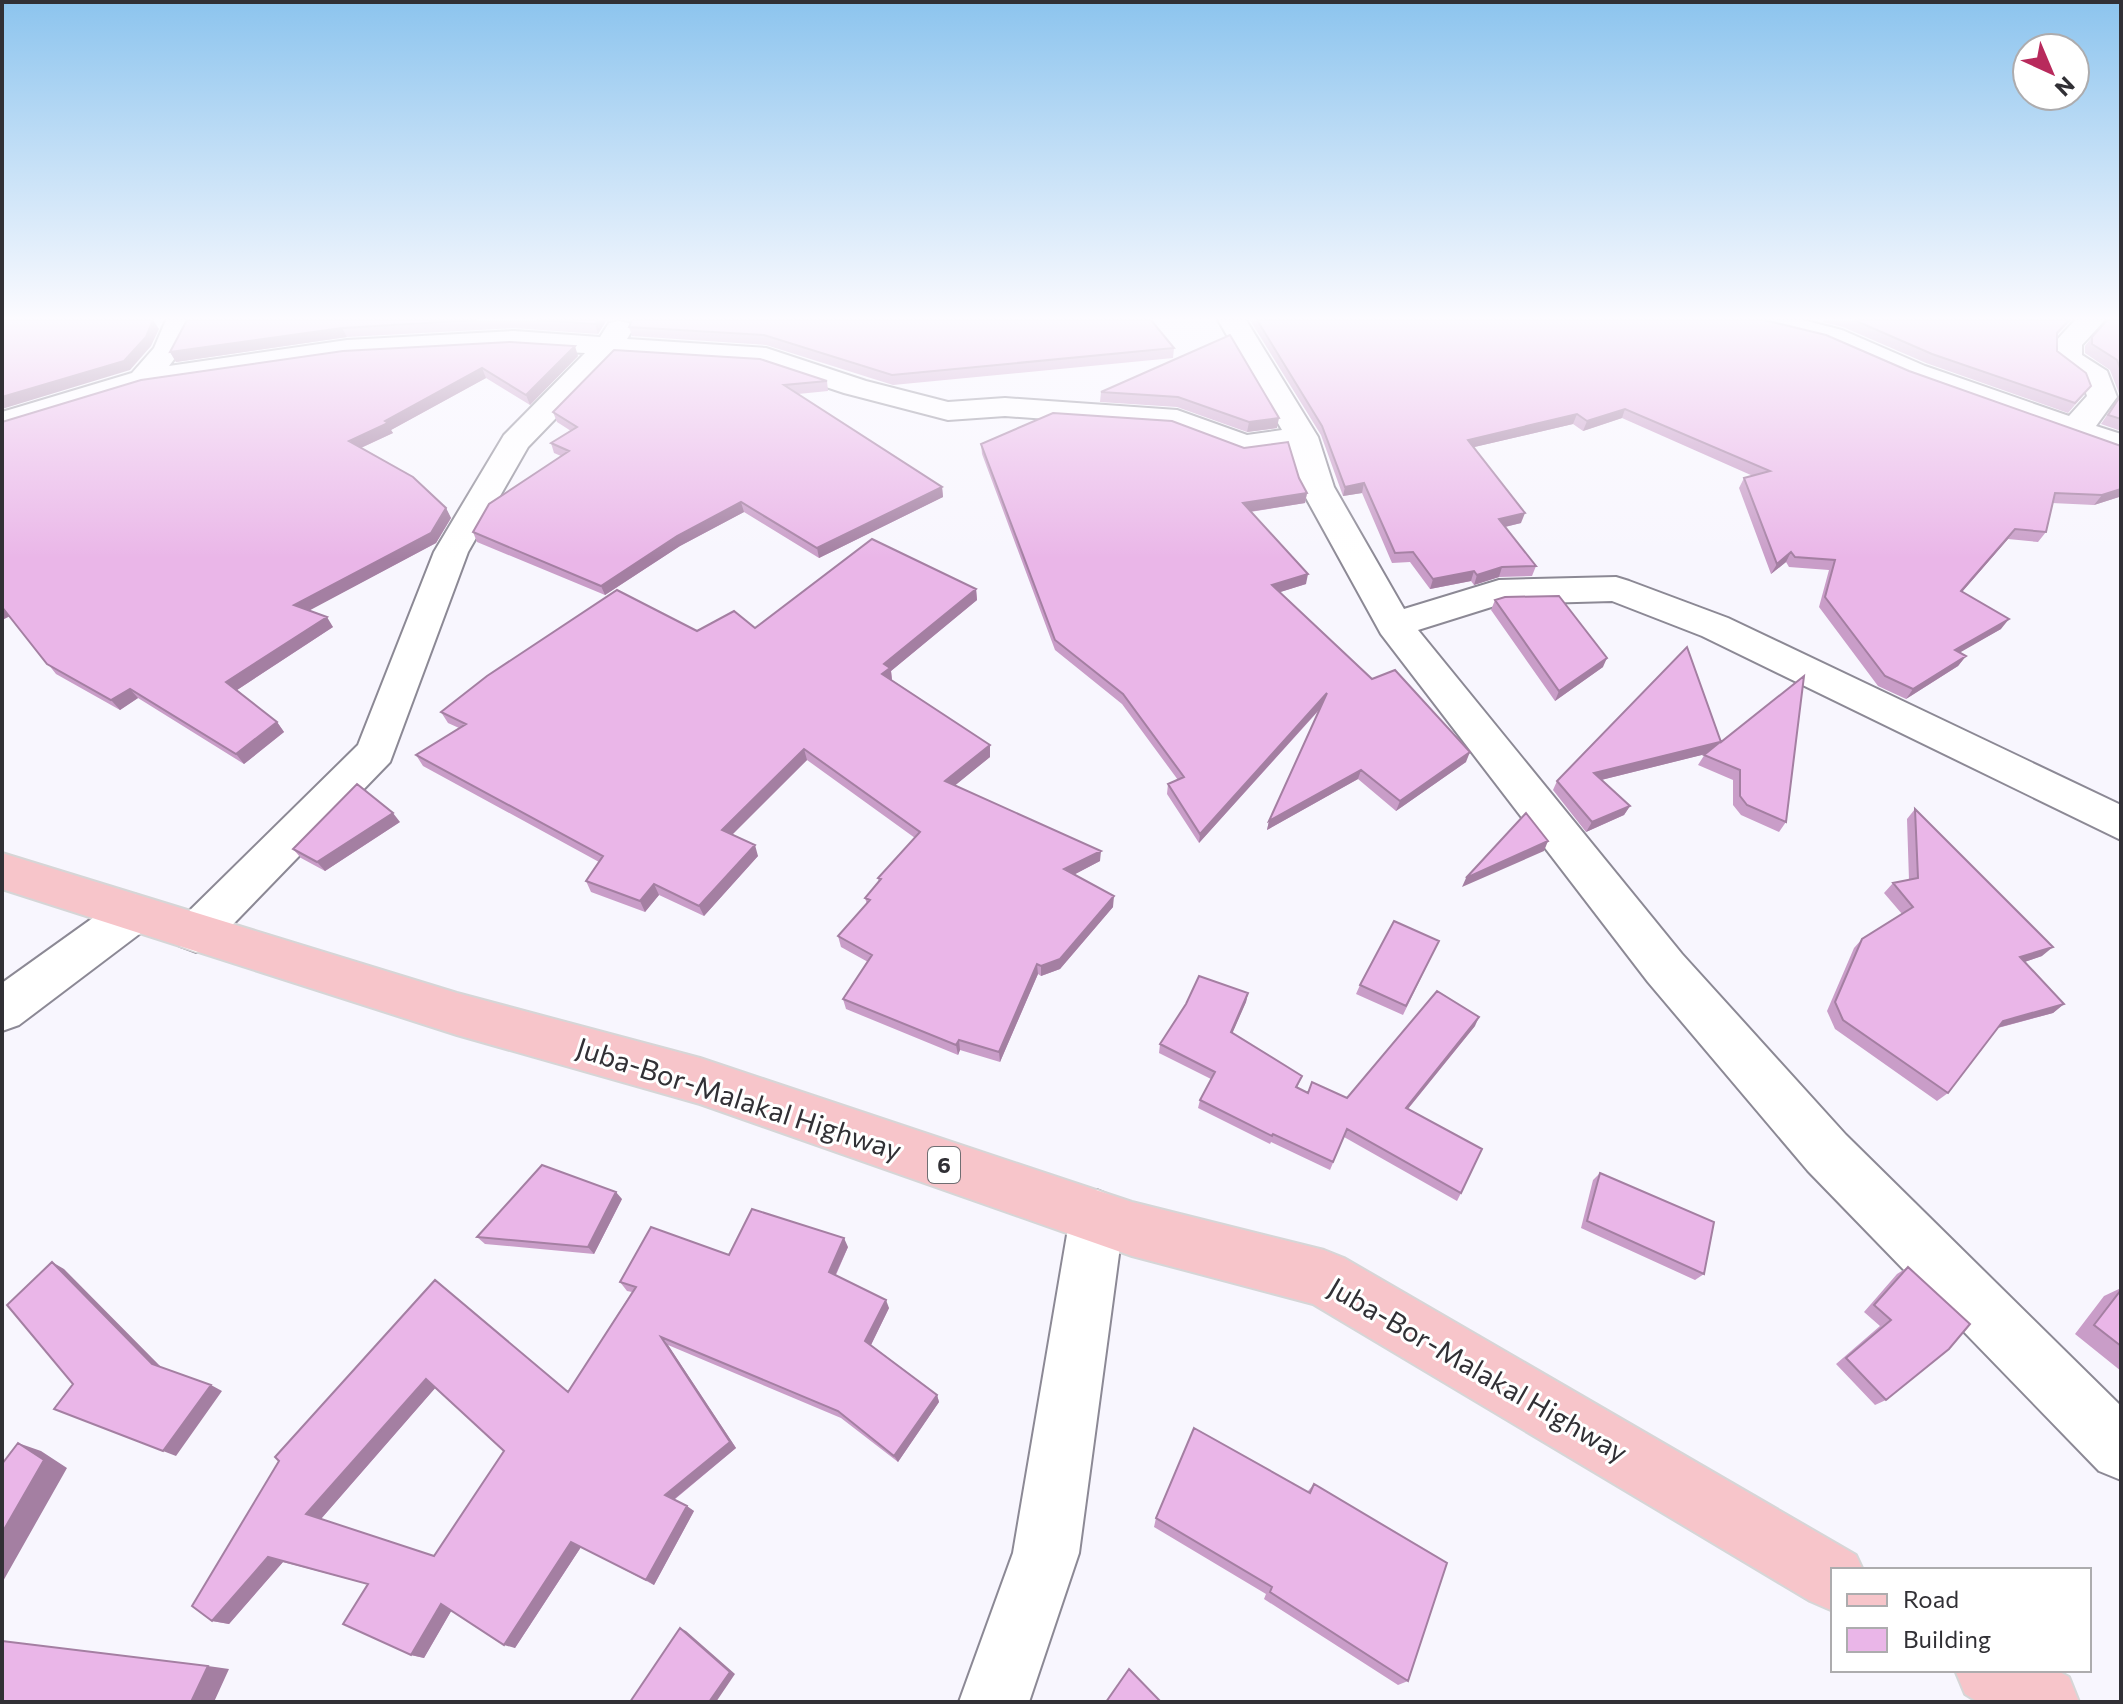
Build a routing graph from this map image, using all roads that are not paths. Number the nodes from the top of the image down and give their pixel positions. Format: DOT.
graph roads {
  1 [pos="76,400"];
  2 [pos="555,400"];
  3 [pos="904,400"];
  4 [pos="1280,400"];
  5 [pos="1994,400"];
  6 [pos="2100,400"];
  7 [pos="2,422"];
  8 [pos="2073,427"];
  9 [pos="1302,437"];
  10 [pos="2121,445"];
  11 [pos="1394,625"];
  12 [pos="2121,824"];
  13 [pos="2,871"];
  14 [pos="134,913"];
  15 [pos="196,933"];
  16 [pos="2,1010"];
  17 [pos="1097,1217"];
  18 [pos="2121,1449"];
  19 [pos="1831,1577"];
  20 [pos="1992,1672"];
  21 [pos="994,1702"];
  22 [pos="2044,1702"];
  1 -- 7 [label="street"];
  2 -- 15 [label="street"];
  3 -- 9 [label="street"];
  4 -- 9 [label="street"];
  5 -- 8 [label="street"];
  6 -- 8 [label="street"];
  8 -- 10 [label="street"];
  9 -- 11 [label="street"];
  11 -- 12 [label="street"];
  11 -- 18 [label="street"];
  13 -- 14 [label="main road, Juba-Bor-Malakal Highway / 6"];
  14 -- 15 [label="main road, Juba-Bor-Malakal Highway / 6"];
  14 -- 16 [label="street"];
  15 -- 17 [label="main road, Juba-Bor-Malakal Highway / 6"];
  17 -- 19 [label="main road, Juba-Bor-Malakal Highway / 6"];
  17 -- 21 [label="street"];
  20 -- 22 [label="main road"];
}
